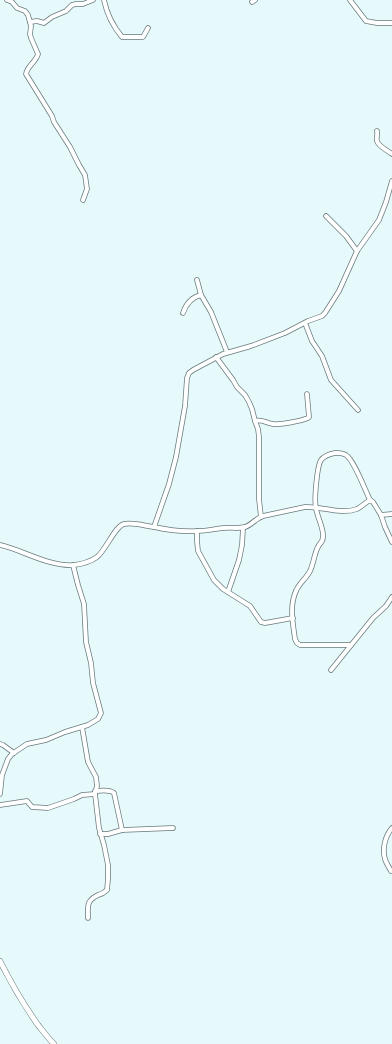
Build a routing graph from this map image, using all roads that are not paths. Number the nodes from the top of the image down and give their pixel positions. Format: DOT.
graph roads {
  1 [pos="6,0"];
  2 [pos="92,0"];
  3 [pos="104,0"];
  4 [pos="350,0"];
  5 [pos="30,22"];
  6 [pos="392,23"];
  7 [pos="148,28"];
  8 [pos="377,131"];
  9 [pos="392,154"];
  10 [pos="392,181"];
  11 [pos="83,200"];
  12 [pos="326,216"];
  13 [pos="357,252"];
  14 [pos="197,280"];
  15 [pos="201,295"];
  16 [pos="183,313"];
  17 [pos="305,323"];
  18 [pos="227,352"];
  19 [pos="216,357"];
  20 [pos="307,394"];
  21 [pos="358,410"];
  22 [pos="255,421"];
  23 [pos="370,500"];
  24 [pos="315,507"];
  25 [pos="392,514"];
  26 [pos="381,515"];
  27 [pos="261,517"];
  28 [pos="154,527"];
  29 [pos="243,528"];
  30 [pos="197,532"];
  31 [pos="392,542"];
  32 [pos="0,545"];
  33 [pos="73,565"];
  34 [pos="228,592"];
  35 [pos="392,597"];
  36 [pos="293,618"];
  37 [pos="351,645"];
  38 [pos="331,670"];
  39 [pos="82,727"];
  40 [pos="0,744"];
  41 [pos="14,753"];
  42 [pos="95,793"];
  43 [pos="0,794"];
  44 [pos="0,805"];
  45 [pos="173,828"];
  46 [pos="392,828"];
  47 [pos="122,830"];
  48 [pos="100,834"];
  49 [pos="391,871"];
  50 [pos="88,918"];
  51 [pos="0,961"];
  52 [pos="54,1044"];
  1 -- 5 [label="street"];
  2 -- 5 [label="street"];
  3 -- 7 [label="street"];
  4 -- 6 [label="street"];
  5 -- 11 [label="street"];
  8 -- 9 [label="street"];
  10 -- 13 [label="street"];
  12 -- 13 [label="street"];
  13 -- 17 [label="street"];
  14 -- 15 [label="street"];
  15 -- 16 [label="street"];
  15 -- 18 [label="street"];
  17 -- 18 [label="street"];
  17 -- 21 [label="street"];
  18 -- 19 [label="street"];
  19 -- 22 [label="street"];
  19 -- 28 [label="street"];
  20 -- 22 [label="street"];
  22 -- 27 [label="street"];
  23 -- 24 [label="street"];
  23 -- 24 [label="street"];
  23 -- 26 [label="street"];
  24 -- 27 [label="street"];
  24 -- 36 [label="street"];
  25 -- 26 [label="street"];
  26 -- 31 [label="street"];
  27 -- 29 [label="street"];
  28 -- 30 [label="street"];
  28 -- 33 [label="street"];
  29 -- 30 [label="street"];
  29 -- 34 [label="street"];
  30 -- 34 [label="street"];
  32 -- 33 [label="street"];
  33 -- 39 [label="street"];
  34 -- 36 [label="street"];
  35 -- 37 [label="street"];
  36 -- 37 [label="street"];
  37 -- 38 [label="street"];
  39 -- 41 [label="street"];
  39 -- 42 [label="street"];
  40 -- 41 [label="street"];
  41 -- 43 [label="street"];
  42 -- 44 [label="street"];
  42 -- 47 [label="street"];
  42 -- 48 [label="street"];
  45 -- 47 [label="street"];
  46 -- 49 [label="street"];
  47 -- 48 [label="street"];
  48 -- 50 [label="street"];
  51 -- 52 [label="main road"];
}
